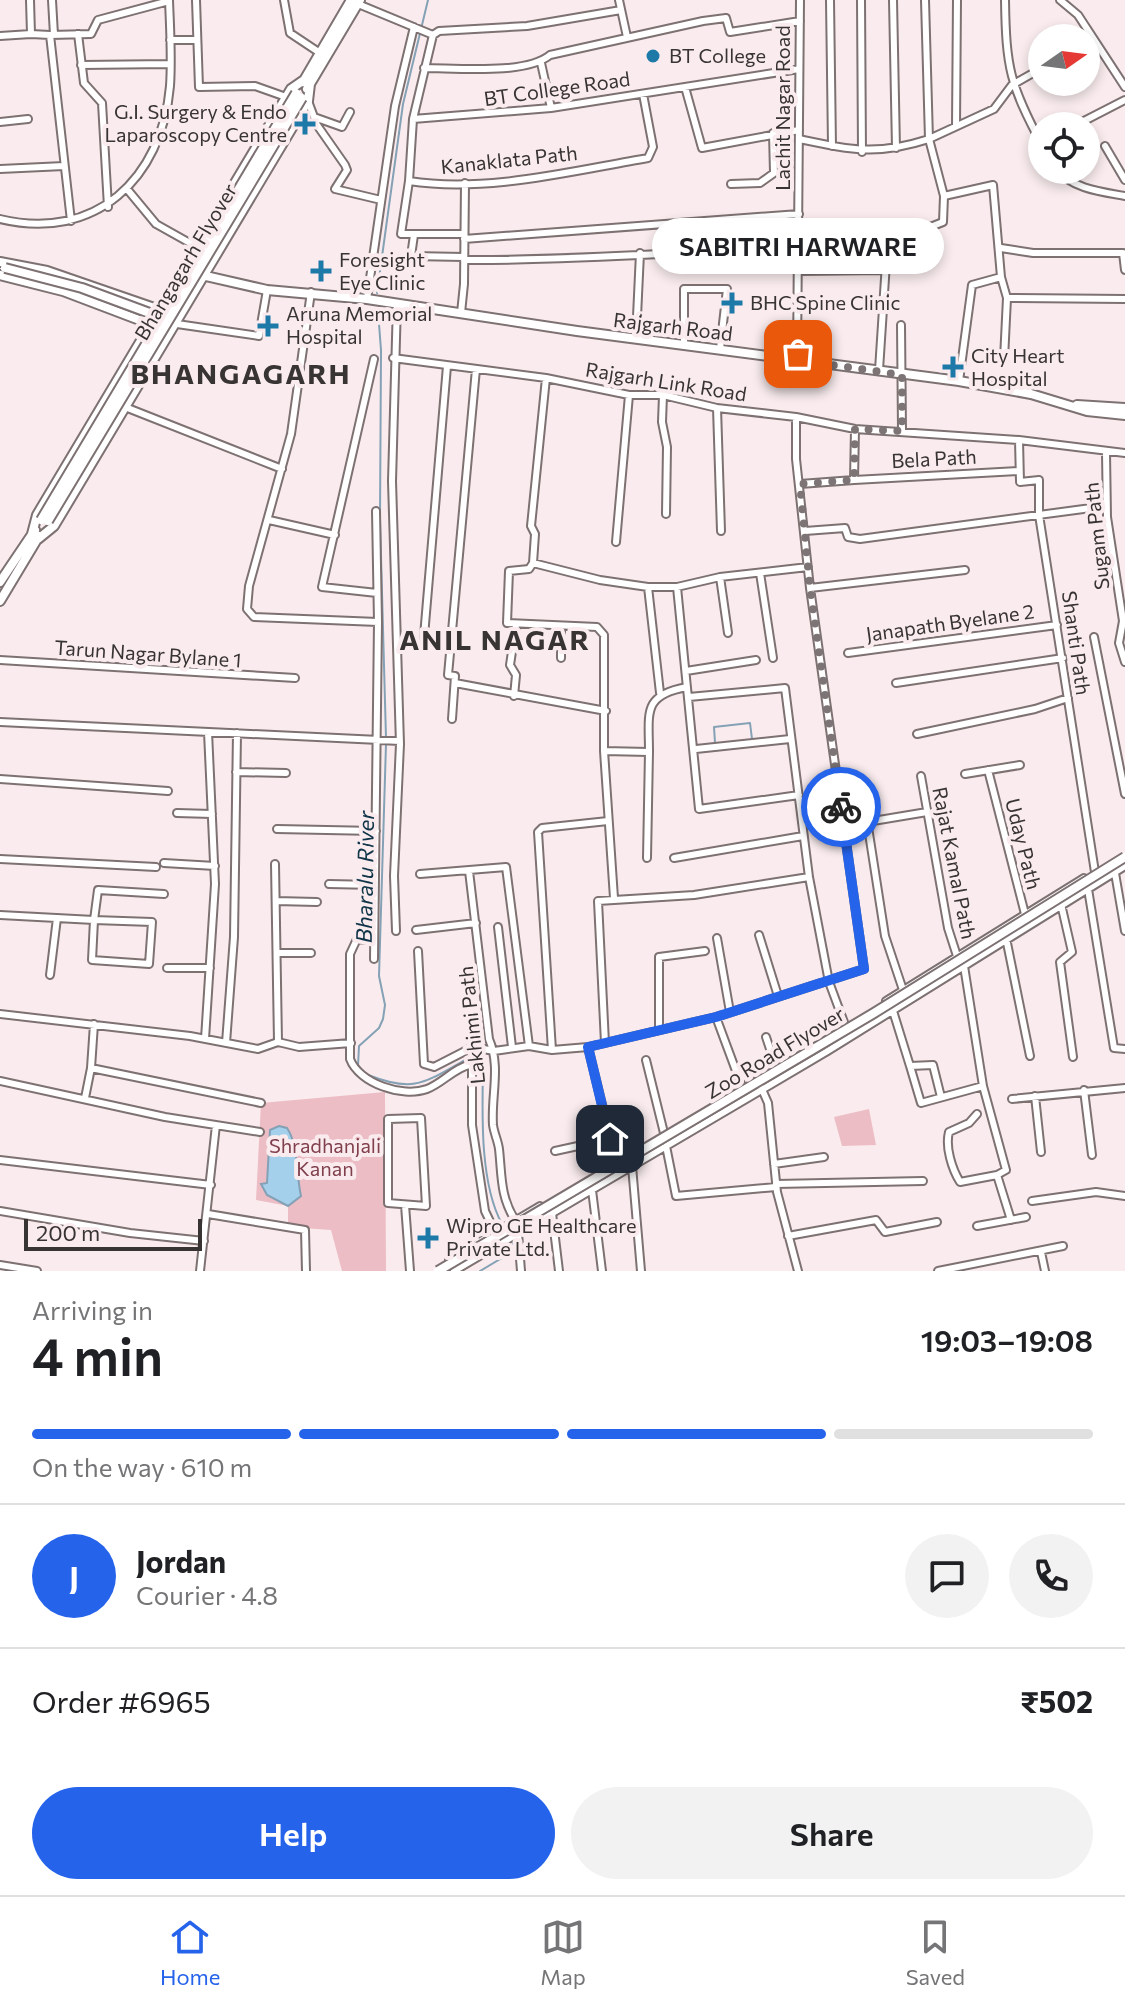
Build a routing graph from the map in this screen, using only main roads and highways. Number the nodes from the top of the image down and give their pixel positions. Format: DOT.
graph roads {
  1 [pos="356,1"];
  2 [pos="307,82"];
  3 [pos="302,97"];
  4 [pos="1,268"];
  5 [pos="185,268"];
  6 [pos="206,275"];
  7 [pos="312,294"];
  8 [pos="161,314"];
  9 [pos="150,324"];
  10 [pos="142,339"];
  11 [pos="161,349"];
  12 [pos="1072,405"];
  13 [pos="1125,408"];
  14 [pos="1125,415"];
  15 [pos="45,521"];
  16 [pos="35,536"];
  17 [pos="3,578"];
  18 [pos="0,601"];
  19 [pos="1125,860"];
  20 [pos="438,1271"];
  21 [pos="447,1271"];
  1 -- 2 [label="main road"];
  1 -- 2 [label="main road"];
  2 -- 3 [label="main road, Bhangagarh Flyover"];
  2 -- 3 [label="main road"];
  2 -- 5 [label="main road"];
  3 -- 6 [label="main road"];
  3 -- 8 [label="main road, Bhangagarh Flyover, bridge"];
  3 -- 15 [label="main road, Bhangagarh Flyover, bridge"];
  4 -- 8 [label="main road, bridge"];
  4 -- 9 [label="main road"];
  5 -- 6 [label="main road, Rajgarh Road"];
  5 -- 8 [label="main road"];
  6 -- 7 [label="main road, Rajgarh Road"];
  6 -- 7 [label="main road, Rajgarh Road"];
  6 -- 11 [label="main road"];
  7 -- 12 [label="main road, Rajgarh Road"];
  8 -- 9 [label="main road"];
  8 -- 15 [label="main road, Bhangagarh Flyover, bridge"];
  9 -- 10 [label="main road"];
  10 -- 11 [label="main road"];
  10 -- 16 [label="main road"];
  11 -- 16 [label="main road"];
  12 -- 13 [label="main road, Rajgarh Road"];
  12 -- 14 [label="main road, Rajgarh Road"];
  15 -- 16 [label="main road, Bhangagarh Flyover"];
  16 -- 17 [label="main road"];
  16 -- 18 [label="main road"];
  19 -- 20 [label="main road, Zoo Road Flyover, bridge"];
  19 -- 21 [label="main road, Zoo Road Flyover, bridge"];
}
